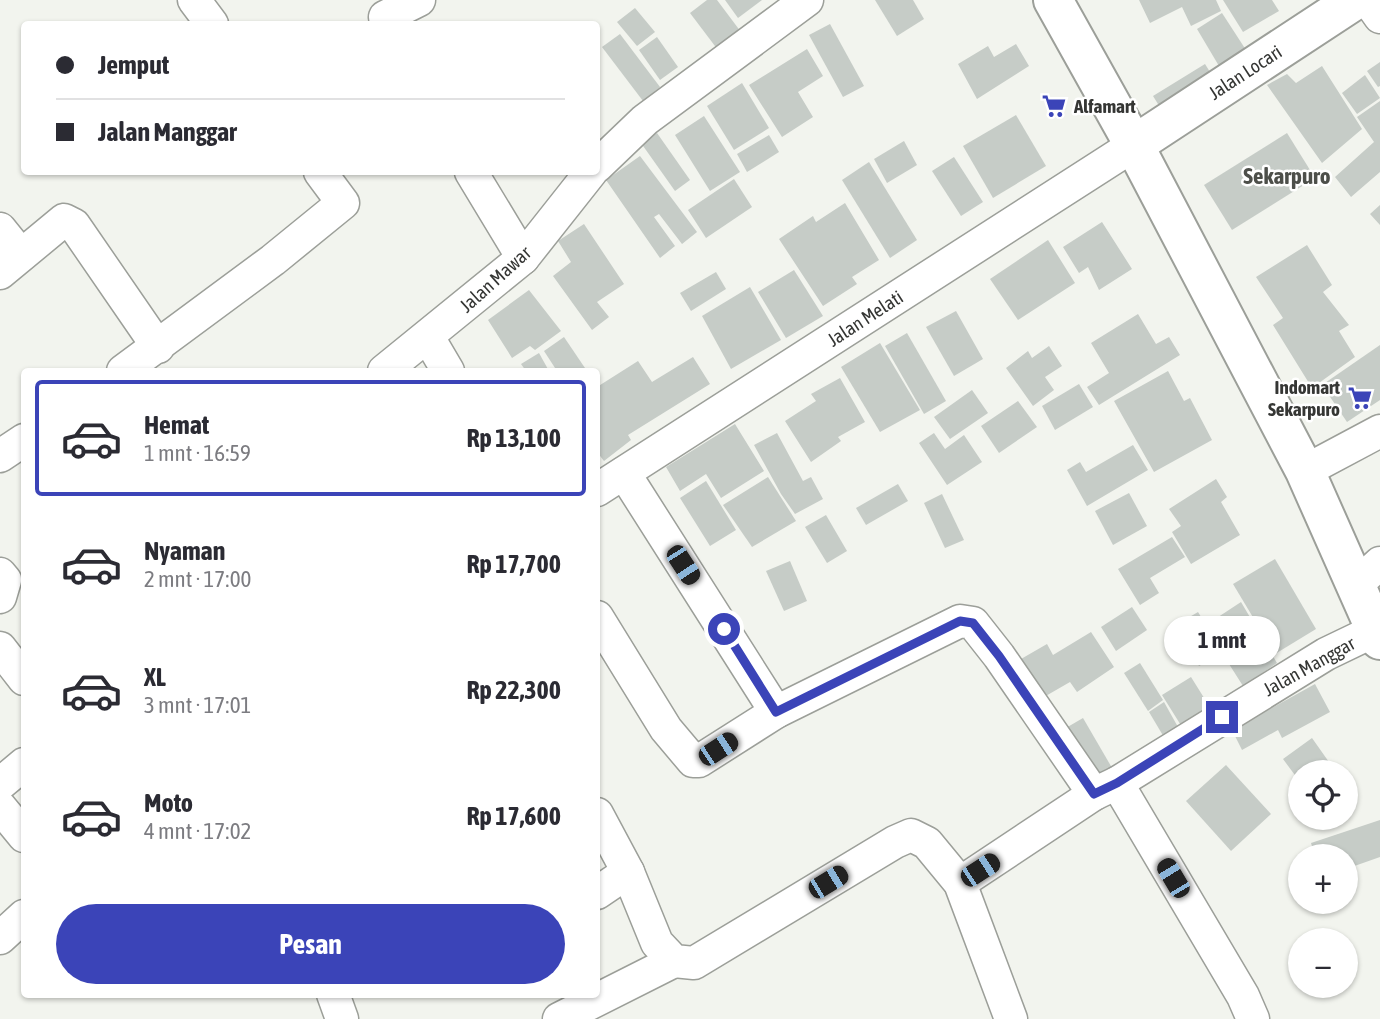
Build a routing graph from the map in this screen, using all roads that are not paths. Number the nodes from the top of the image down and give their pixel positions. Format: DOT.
graph roads {
  1 [pos="194,0"];
  2 [pos="419,0"];
  3 [pos="807,0"];
  4 [pos="1054,0"];
  5 [pos="1355,0"];
  6 [pos="1368,0"];
  7 [pos="383,14"];
  8 [pos="1380,17"];
  9 [pos="210,21"];
  10 [pos="1134,145"];
  11 [pos="600,163"];
  12 [pos="322,175"];
  13 [pos="473,175"];
  14 [pos="590,175"];
  15 [pos="0,229"];
  16 [pos="523,258"];
  17 [pos="10,264"];
  18 [pos="428,337"];
  19 [pos="158,346"];
  20 [pos="127,368"];
  21 [pos="388,368"];
  22 [pos="446,368"];
  23 [pos="1380,431"];
  24 [pos="1304,471"];
  25 [pos="624,473"];
  26 [pos="600,488"];
  27 [pos="0,574"];
  28 [pos="1368,574"];
  29 [pos="0,597"];
  30 [pos="600,622"];
  31 [pos="1378,635"];
  32 [pos="0,648"];
  33 [pos="21,674"];
  34 [pos="776,712"];
  35 [pos="21,766"];
  36 [pos="0,784"];
  37 [pos="1105,789"];
  38 [pos="0,807"];
  39 [pos="600,820"];
  40 [pos="21,832"];
  41 [pos="628,872"];
  42 [pos="960,883"];
  43 [pos="600,891"];
  44 [pos="21,919"];
  45 [pos="0,938"];
  46 [pos="674,961"];
  47 [pos="334,998"];
  48 [pos="342,1019"];
  49 [pos="559,1019"];
  50 [pos="1011,1019"];
  51 [pos="1253,1019"];
  1 -- 9 [label="street"];
  2 -- 7 [label="street"];
  3 -- 11 [label="street"];
  4 -- 10 [label="main road"];
  5 -- 10 [label="main road, Jalan Locari"];
  6 -- 8 [label="street"];
  10 -- 24 [label="main road"];
  10 -- 25 [label="street, Jalan Melati"];
  12 -- 19 [label="street"];
  13 -- 16 [label="street"];
  14 -- 16 [label="street, Jalan Mawar"];
  15 -- 17 [label="street"];
  16 -- 18 [label="street, Jalan Mawar"];
  17 -- 19 [label="street"];
  18 -- 21 [label="street, Jalan Mawar"];
  18 -- 22 [label="street"];
  19 -- 20 [label="street"];
  23 -- 24 [label="street"];
  24 -- 28 [label="main road"];
  25 -- 26 [label="street, Jalan Melati"];
  25 -- 34 [label="street"];
  27 -- 29 [label="street"];
  28 -- 31 [label="main road"];
  30 -- 34 [label="street"];
  31 -- 37 [label="street, Jalan Manggar"];
  32 -- 33 [label="street"];
  34 -- 37 [label="street"];
  35 -- 36 [label="street"];
  37 -- 42 [label="street, Jalan Manggar"];
  37 -- 51 [label="street"];
  38 -- 40 [label="street"];
  39 -- 41 [label="street"];
  41 -- 43 [label="street"];
  41 -- 46 [label="street"];
  42 -- 46 [label="street"];
  42 -- 50 [label="street"];
  44 -- 45 [label="street"];
  46 -- 49 [label="street"];
  47 -- 48 [label="street"];
}
